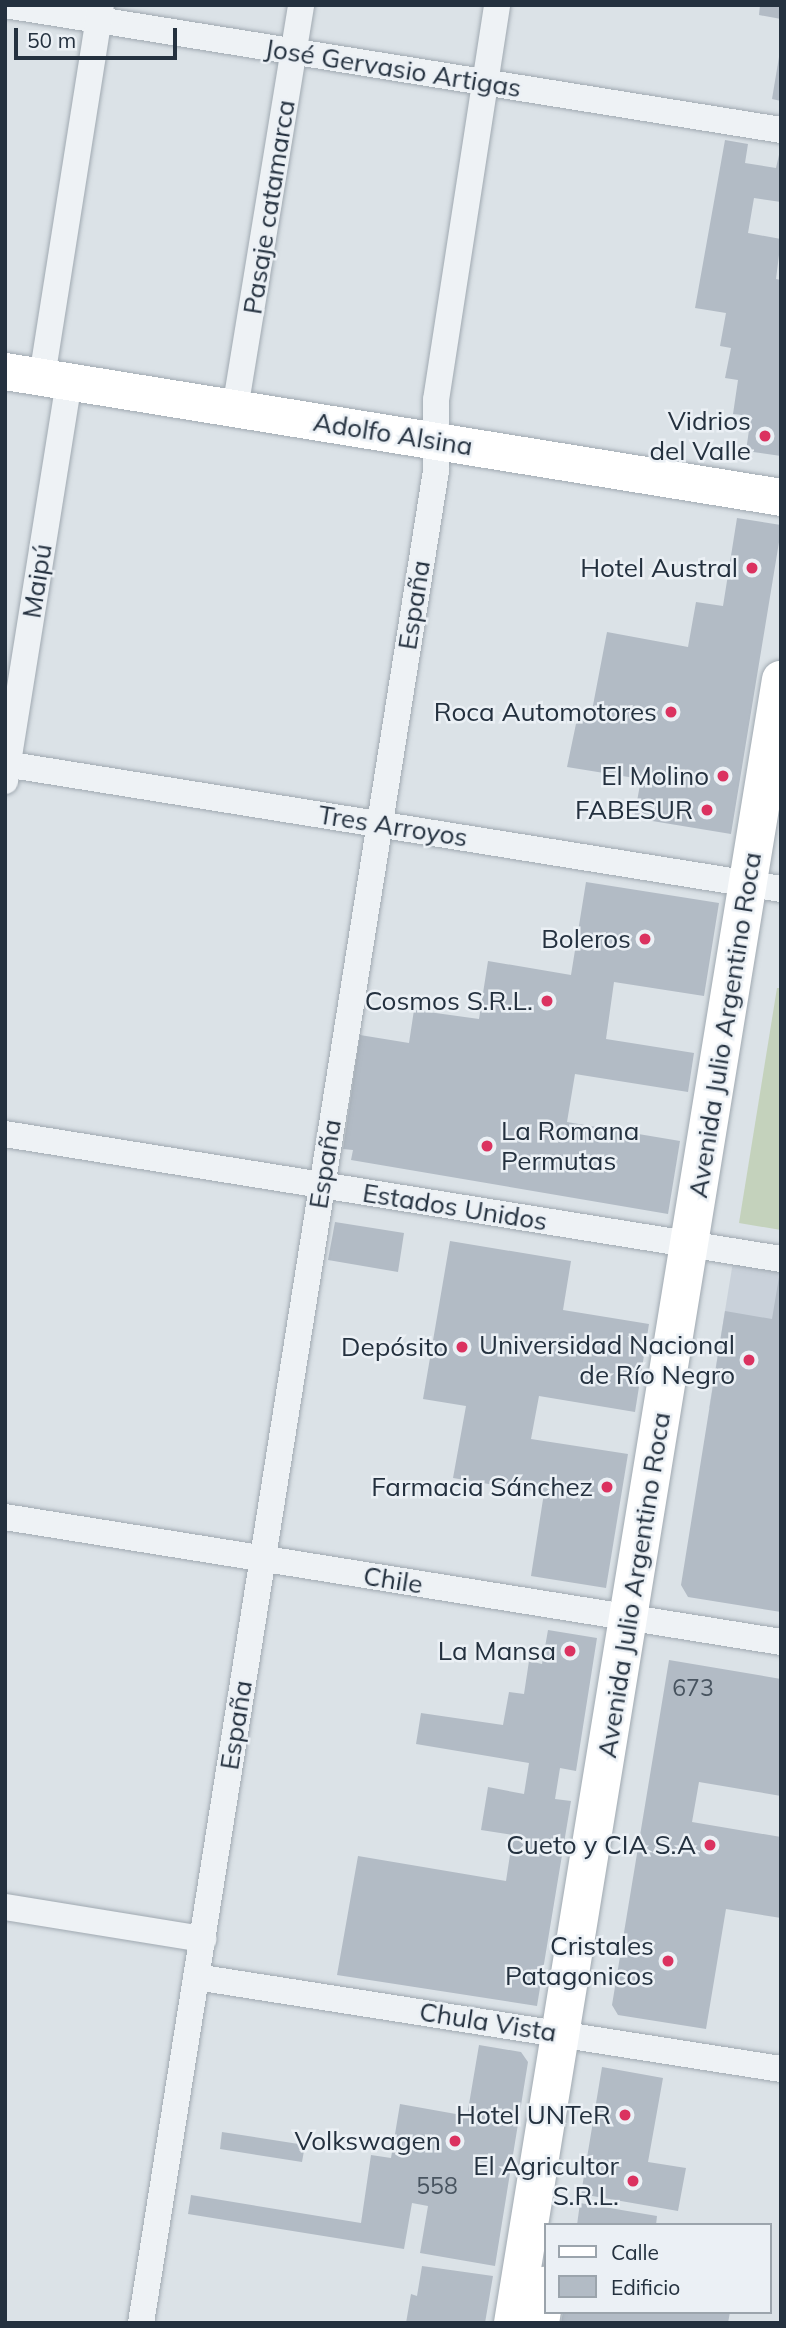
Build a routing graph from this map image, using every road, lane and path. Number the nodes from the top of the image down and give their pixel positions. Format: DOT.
graph roads {
  1 [pos="5,5"];
  2 [pos="301,5"];
  3 [pos="497,5"];
  4 [pos="100,13"];
  5 [pos="294,52"];
  6 [pos="485,82"];
  7 [pos="781,130"];
  8 [pos="5,371"];
  9 [pos="55,379"];
  10 [pos="235,408"];
  11 [pos="436,441"];
  12 [pos="781,497"];
  13 [pos="781,680"];
  14 [pos="6,770"];
  15 [pos="781,815"];
  16 [pos="379,824"];
  17 [pos="766,886"];
  18 [pos="5,1134"];
  19 [pos="322,1185"];
  20 [pos="700,1246"];
  21 [pos="781,1259"];
  22 [pos="5,1517"];
  23 [pos="262,1558"];
  24 [pos="640,1619"];
  25 [pos="781,1642"];
  26 [pos="5,1907"];
  27 [pos="203,1939"];
  28 [pos="196,1977"];
  29 [pos="573,2036"];
  30 [pos="781,2069"];
  31 [pos="556,2223"];
  32 [pos="544,2297"];
  33 [pos="141,2323"];
  34 [pos="513,2323"];
  35 [pos="540,2323"];
  1 -- 4 [label="street, José Gervasio Artigas"];
  2 -- 5 [label="street, Pasaje catamarca"];
  3 -- 6 [label="street, España"];
  4 -- 5 [label="street, José Gervasio Artigas"];
  4 -- 9 [label="street, Maipú"];
  5 -- 6 [label="street, José Gervasio Artigas"];
  5 -- 10 [label="street, Pasaje catamarca"];
  6 -- 7 [label="street, José Gervasio Artigas"];
  6 -- 11 [label="street, España"];
  8 -- 9 [label="main road, Adolfo Alsina"];
  9 -- 10 [label="main road, Adolfo Alsina"];
  9 -- 14 [label="street, Maipú"];
  10 -- 11 [label="main road, Adolfo Alsina"];
  11 -- 12 [label="main road, Adolfo Alsina"];
  11 -- 16 [label="street, España"];
  13 -- 17 [label="main road, Avenida Julio Argentino Roca"];
  14 -- 16 [label="street, Tres Arroyos"];
  15 -- 17 [label="main road, Avenida Julio Argentino Roca"];
  16 -- 17 [label="street, Tres Arroyos"];
  16 -- 19 [label="street, España"];
  17 -- 20 [label="main road, Avenida Julio Argentino Roca"];
  18 -- 19 [label="street, Estados Unidos"];
  19 -- 20 [label="street, Estados Unidos"];
  19 -- 23 [label="street, España"];
  20 -- 21 [label="street, Estados Unidos"];
  20 -- 24 [label="main road, Avenida Julio Argentino Roca"];
  22 -- 23 [label="street, Chile"];
  23 -- 24 [label="street, Chile"];
  23 -- 27 [label="street, España"];
  24 -- 25 [label="street, Chile"];
  24 -- 29 [label="main road, Avenida Julio Argentino Roca"];
  26 -- 27 [label="street"];
  27 -- 28 [label="street, España"];
  28 -- 29 [label="street, Chula Vista"];
  28 -- 33 [label="street, España"];
  29 -- 30 [label="street, Chula Vista"];
  29 -- 31 [label="main road, Avenida Julio Argentino Roca"];
  29 -- 34 [label="main road, Avenida Julio Argentino Roca"];
  32 -- 35 [label="main road"];
}
